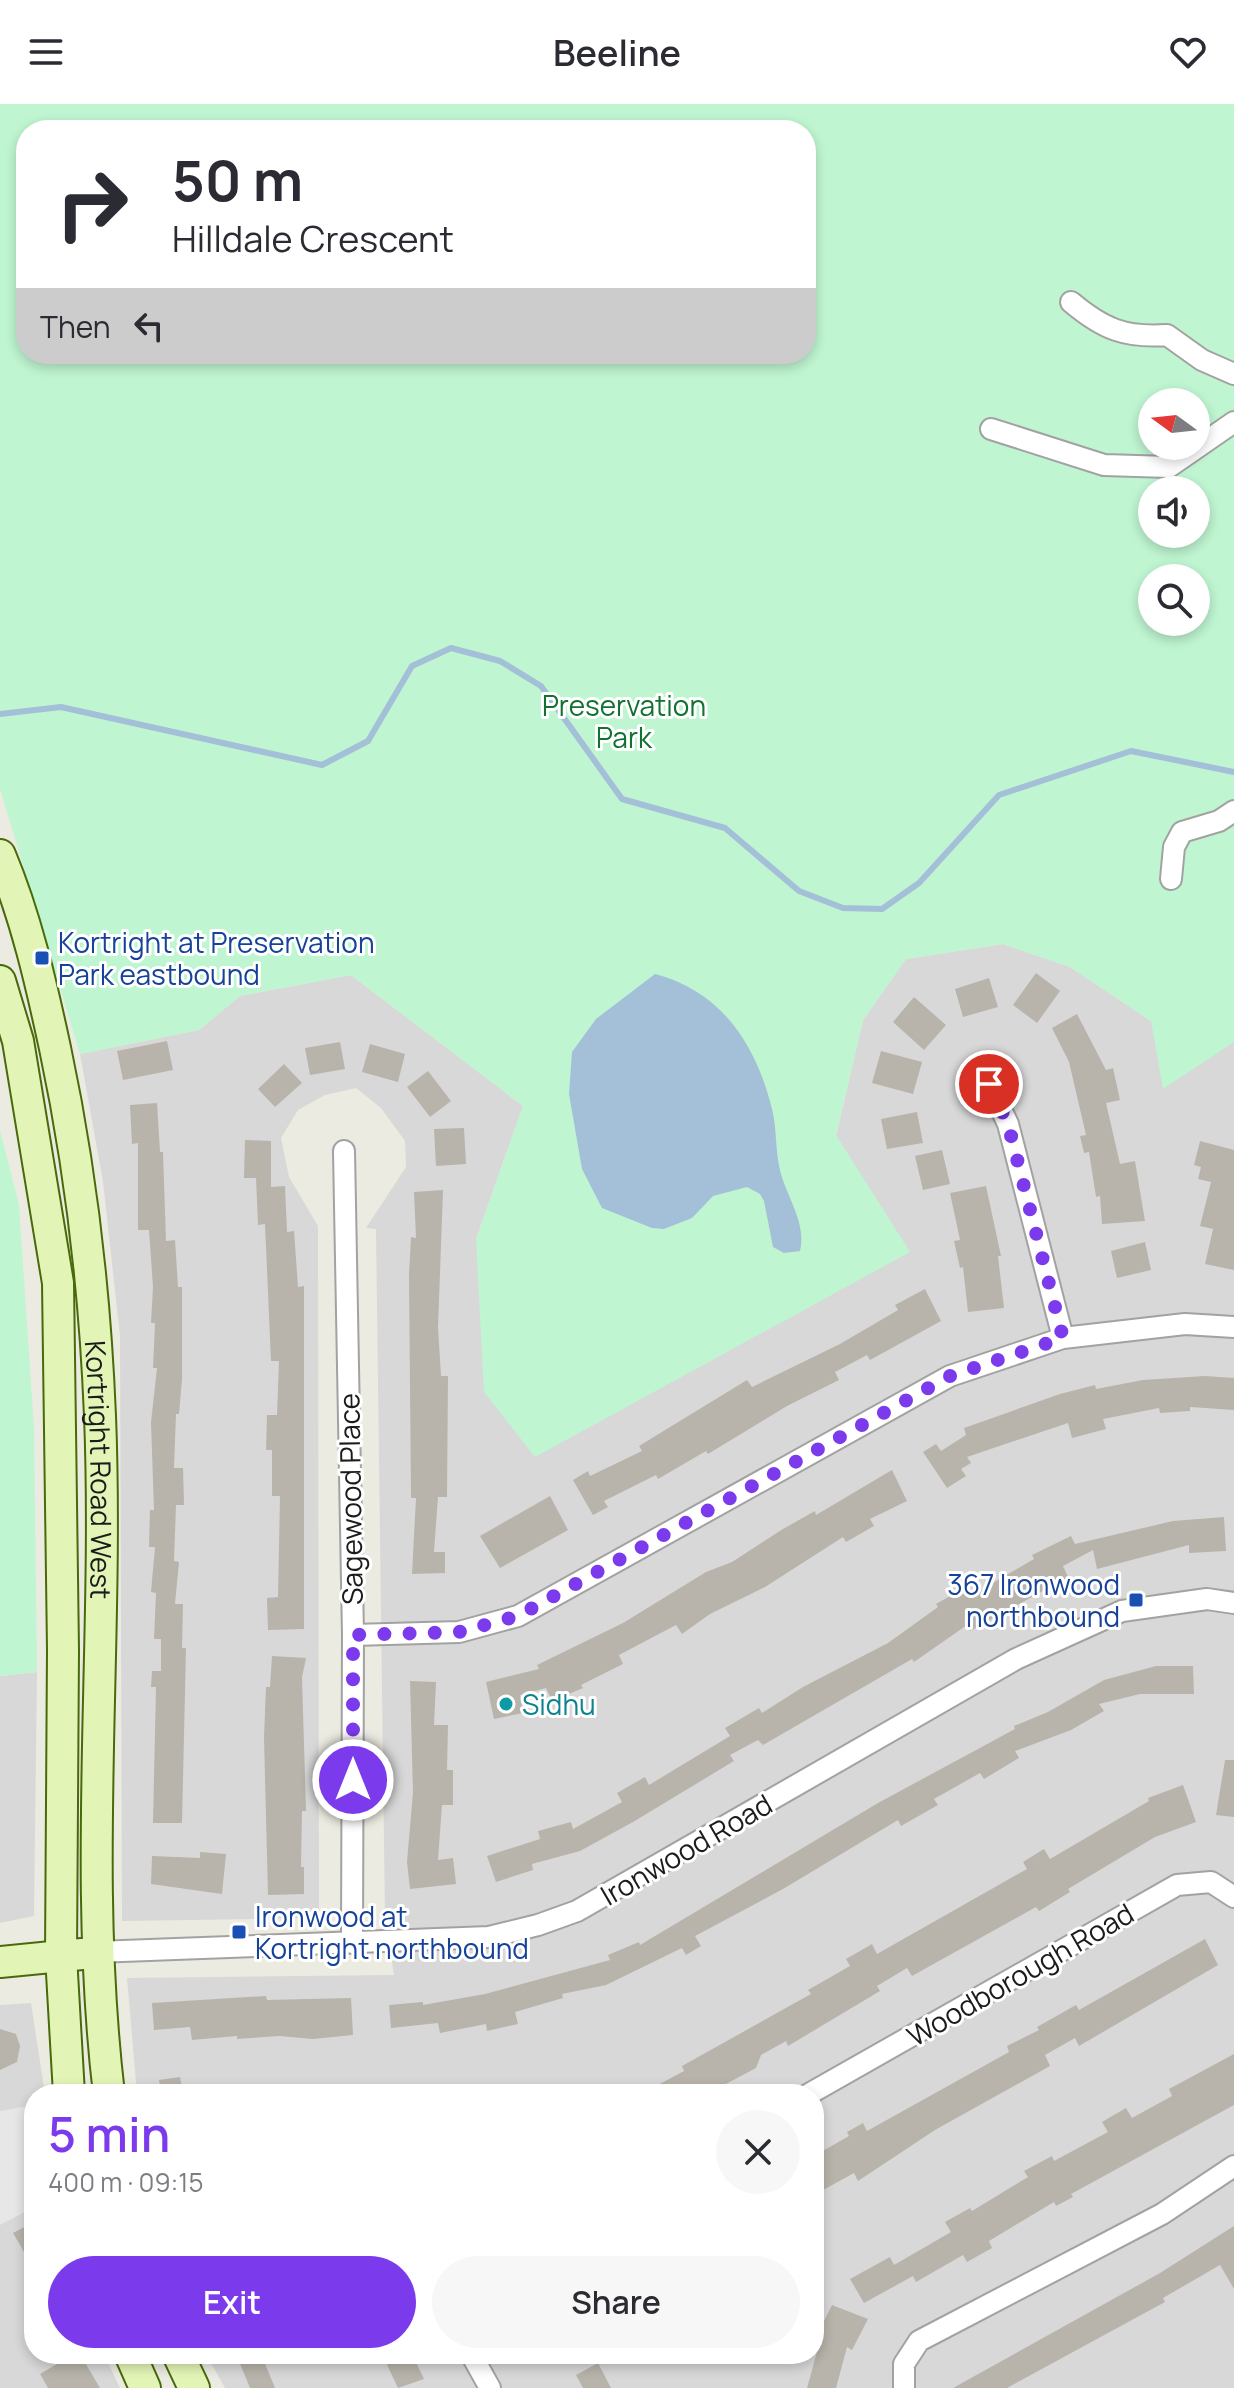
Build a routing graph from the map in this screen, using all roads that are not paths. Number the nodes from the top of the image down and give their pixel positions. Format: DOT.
graph roads {
  1 [pos="1071,302"];
  2 [pos="1234,374"];
  3 [pos="1234,422"];
  4 [pos="991,429"];
  5 [pos="1234,811"];
  6 [pos="0,855"];
  7 [pos="1171,879"];
  8 [pos="0,981"];
  9 [pos="989,1084"];
  10 [pos="344,1151"];
  11 [pos="1234,1327"];
  12 [pos="1063,1338"];
  13 [pos="1234,1603"];
  14 [pos="353,1635"];
  15 [pos="1234,1897"];
  16 [pos="352,1943"];
  17 [pos="96,1952"];
  18 [pos="61,1956"];
  19 [pos="0,1962"];
  20 [pos="68,2084"];
  21 [pos="108,2084"];
  22 [pos="824,2085"];
  23 [pos="1234,2166"];
  24 [pos="134,2364"];
  25 [pos="183,2364"];
  26 [pos="477,2364"];
  27 [pos="145,2388"];
  28 [pos="194,2388"];
  29 [pos="490,2388"];
  30 [pos="904,2388"];
  1 -- 2 [label="street"];
  3 -- 4 [label="street"];
  5 -- 7 [label="street"];
  6 -- 17 [label="street, Kortright Road West"];
  8 -- 18 [label="street, Kortright Road West"];
  9 -- 12 [label="street"];
  10 -- 14 [label="street, Sagewood Place"];
  11 -- 12 [label="street"];
  12 -- 14 [label="street"];
  13 -- 16 [label="street, Ironwood Road"];
  14 -- 16 [label="street, Sagewood Place"];
  15 -- 22 [label="street, Woodborough Road"];
  16 -- 17 [label="street, Ironwood Road"];
  17 -- 18 [label="street"];
  17 -- 21 [label="street, Kortright Road West"];
  18 -- 19 [label="street"];
  18 -- 20 [label="street, Kortright Road West"];
  23 -- 30 [label="street"];
  24 -- 27 [label="street"];
  25 -- 28 [label="street"];
  26 -- 29 [label="street"];
}
